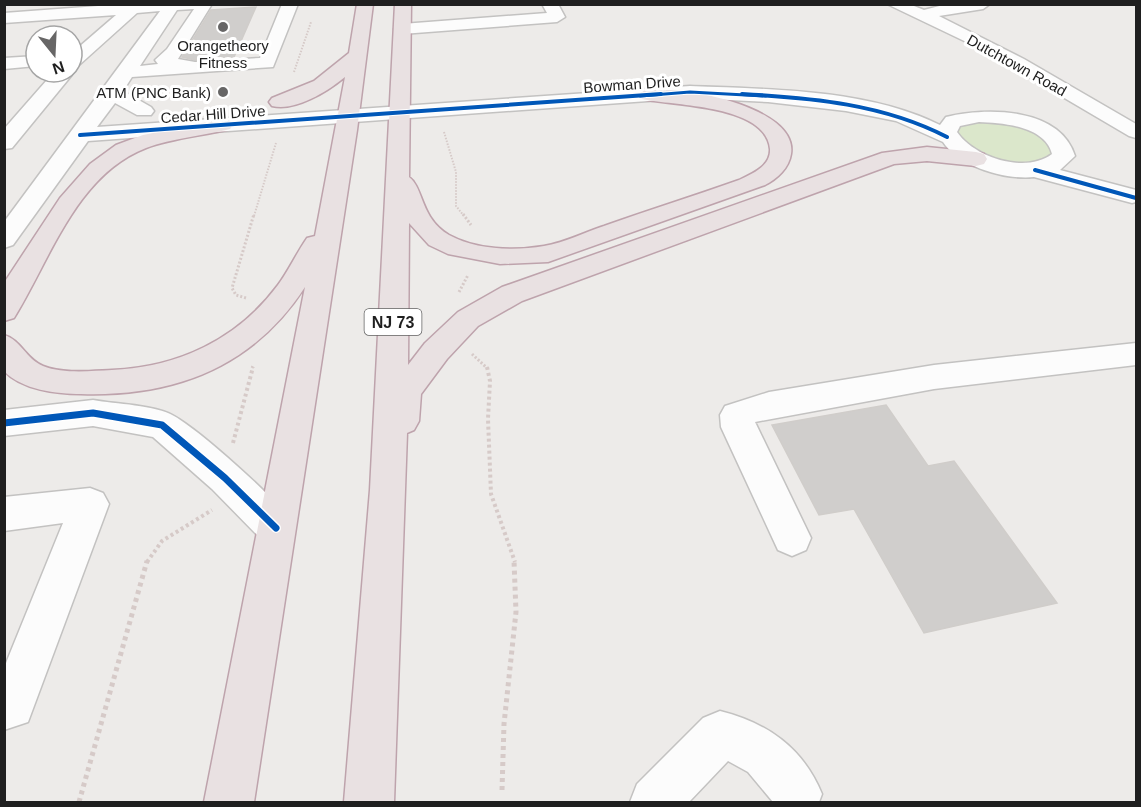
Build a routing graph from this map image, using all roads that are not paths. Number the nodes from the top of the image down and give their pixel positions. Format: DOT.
graph roads {
  1 [pos="197,4"];
  2 [pos="205,4"];
  3 [pos="290,4"];
  4 [pos="365,4"];
  5 [pos="403,4"];
  6 [pos="487,4"];
  7 [pos="550,4"];
  8 [pos="894,4"];
  9 [pos="984,4"];
  10 [pos="172,5"];
  11 [pos="137,6"];
  12 [pos="923,15"];
  13 [pos="4,18"];
  14 [pos="494,23"];
  15 [pos="402,29"];
  16 [pos="84,52"];
  17 [pos="356,56"];
  18 [pos="117,61"];
  19 [pos="268,61"];
  20 [pos="24,62"];
  21 [pos="84,62"];
  22 [pos="4,64"];
  23 [pos="166,66"];
  24 [pos="256,83"];
  25 [pos="53,84"];
  26 [pos="164,92"];
  27 [pos="112,93"];
  28 [pos="649,95"];
  29 [pos="279,102"];
  30 [pos="400,104"];
  31 [pos="349,107"];
  32 [pos="144,111"];
  33 [pos="96,115"];
  34 [pos="964,117"];
  35 [pos="223,125"];
  36 [pos="1137,132"];
  37 [pos="80,135"];
  38 [pos="947,137"];
  39 [pos="4,143"];
  40 [pos="1064,152"];
  41 [pos="398,155"];
  42 [pos="976,159"];
  43 [pos="1035,170"];
  44 [pos="1134,197"];
  45 [pos="330,219"];
  46 [pos="4,240"];
  47 [pos="4,311"];
  48 [pos="4,346"];
  49 [pos="1137,354"];
  50 [pos="4,423"];
  51 [pos="388,490"];
  52 [pos="4,514"];
  53 [pos="276,528"];
  54 [pos="792,538"];
  55 [pos="8,707"];
  56 [pos="797,794"];
  57 [pos="229,802"];
  58 [pos="369,802"];
  59 [pos="655,802"];
  1 -- 10 [label="street"];
  2 -- 23 [label="street"];
  3 -- 19 [label="street"];
  4 -- 17 [label="highway"];
  5 -- 15 [label="highway, NJ 73"];
  6 -- 14 [label="street"];
  7 -- 14 [label="street"];
  8 -- 12 [label="street, Dutchtown Road"];
  9 -- 12 [label="street"];
  10 -- 11 [label="street"];
  10 -- 18 [label="street"];
  11 -- 13 [label="street"];
  11 -- 16 [label="street"];
  12 -- 36 [label="street, Dutchtown Road"];
  14 -- 15 [label="street"];
  15 -- 30 [label="highway, NJ 73"];
  17 -- 29 [label="highway"];
  17 -- 31 [label="highway"];
  18 -- 21 [label="street"];
  18 -- 23 [label="street"];
  18 -- 27 [label="street"];
  19 -- 23 [label="street"];
  19 -- 24 [label="street"];
  20 -- 22 [label="street"];
  23 -- 26 [label="street"];
  25 -- 39 [label="street"];
  27 -- 32 [label="street"];
  27 -- 33 [label="street"];
  28 -- 30 [label="street, Bowman Drive"];
  28 -- 38 [label="street, Bowman Drive"];
  28 -- 41 [label="highway"];
  29 -- 31 [label="street, Cedar Hill Drive"];
  29 -- 32 [label="street, Cedar Hill Drive"];
  30 -- 31 [label="street, Bowman Drive"];
  30 -- 34 [label="street, Bowman Drive"];
  30 -- 41 [label="highway, NJ 73"];
  31 -- 35 [label="street, Cedar Hill Drive"];
  31 -- 45 [label="highway"];
  32 -- 33 [label="street, Cedar Hill Drive"];
  33 -- 37 [label="street"];
  34 -- 38 [label="street"];
  34 -- 40 [label="street, Bowman Drive"];
  35 -- 37 [label="street, Cedar Hill Drive"];
  35 -- 47 [label="highway"];
  37 -- 46 [label="street"];
  38 -- 42 [label="street, Bowman Drive"];
  40 -- 43 [label="street"];
  40 -- 44 [label="street"];
  41 -- 51 [label="highway, NJ 73"];
  42 -- 43 [label="street, Bowman Drive"];
  42 -- 51 [label="highway"];
  43 -- 44 [label="street"];
  45 -- 48 [label="highway"];
  45 -- 53 [label="highway"];
  49 -- 54 [label="street"];
  50 -- 53 [label="street"];
  51 -- 58 [label="highway, NJ 73"];
  52 -- 55 [label="street"];
  53 -- 57 [label="highway"];
  56 -- 59 [label="street"];
}
